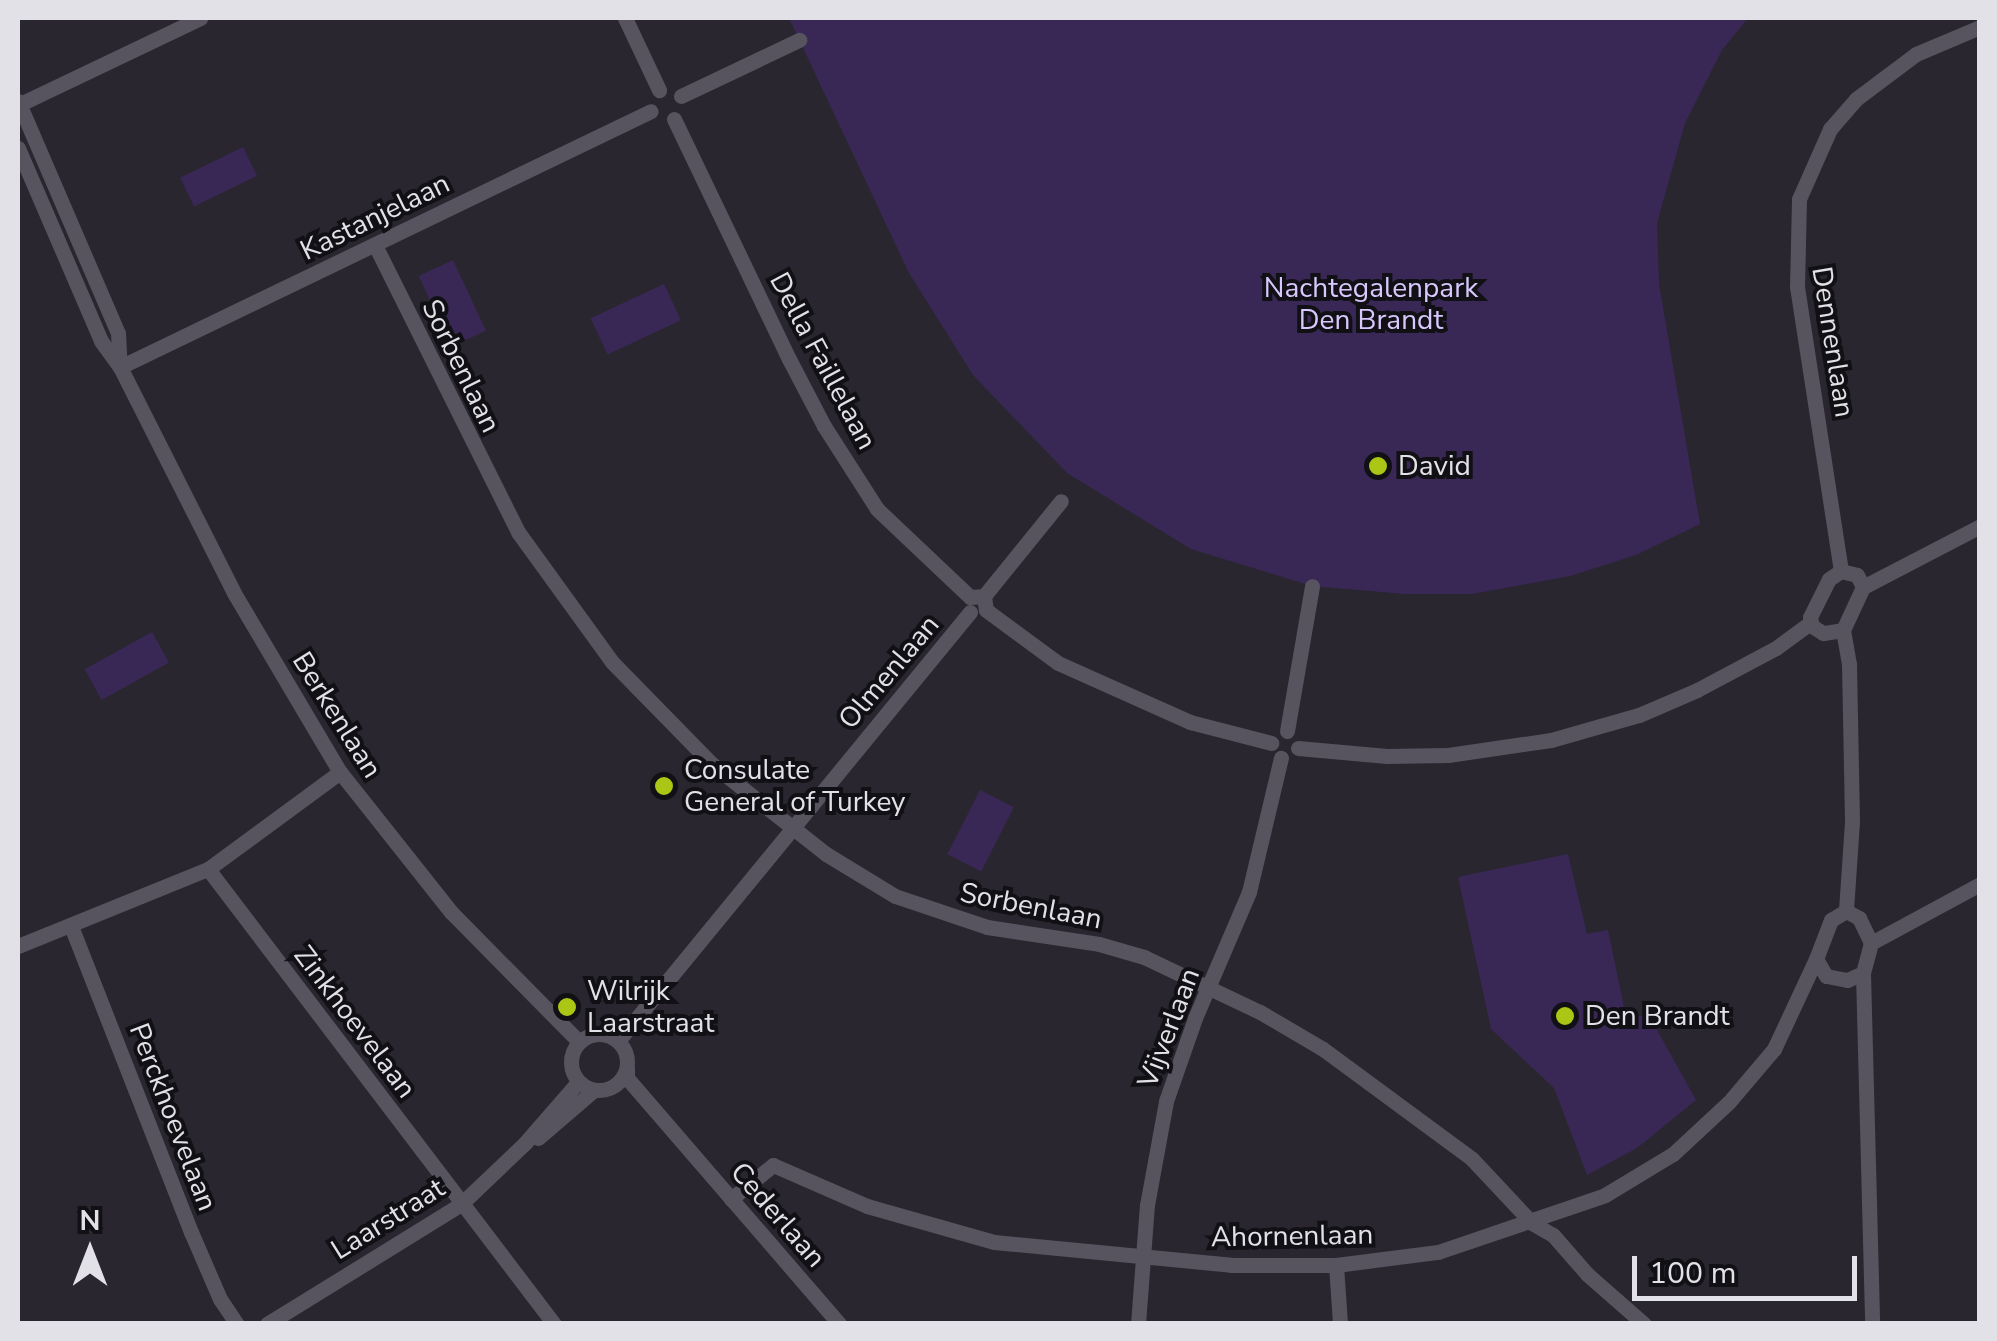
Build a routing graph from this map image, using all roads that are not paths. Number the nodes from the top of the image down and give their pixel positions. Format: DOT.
graph roads {
  1 [pos="200,18"];
  2 [pos="625,18"];
  3 [pos="1980,27"];
  4 [pos="800,40"];
  5 [pos="659,90"];
  6 [pos="681,96"];
  7 [pos="18,103"];
  8 [pos="652,111"];
  9 [pos="674,118"];
  10 [pos="18,148"];
  11 [pos="375,245"];
  12 [pos="120,368"];
  13 [pos="1061,502"];
  14 [pos="1980,526"];
  15 [pos="1842,571"];
  16 [pos="1312,586"];
  17 [pos="1864,588"];
  18 [pos="977,604"];
  19 [pos="1810,623"];
  20 [pos="1843,630"];
  21 [pos="1287,731"];
  22 [pos="1270,743"];
  23 [pos="1298,748"];
  24 [pos="1281,758"];
  25 [pos="340,772"];
  26 [pos="792,829"];
  27 [pos="208,869"];
  28 [pos="1980,884"];
  29 [pos="1846,911"];
  30 [pos="71,926"];
  31 [pos="1871,943"];
  32 [pos="18,946"];
  33 [pos="1816,959"];
  34 [pos="1863,973"];
  35 [pos="1209,986"];
  36 [pos="618,1041"];
  37 [pos="579,1042"];
  38 [pos="627,1068"];
  39 [pos="578,1082"];
  40 [pos="615,1086"];
  41 [pos="594,1090"];
  42 [pos="679,1140"];
  43 [pos="525,1143"];
  44 [pos="731,1199"];
  45 [pos="461,1204"];
  46 [pos="1532,1223"];
  47 [pos="1142,1258"];
  48 [pos="1336,1265"];
  49 [pos="237,1324"];
  50 [pos="268,1324"];
  51 [pos="554,1324"];
  52 [pos="840,1324"];
  53 [pos="1138,1324"];
  54 [pos="1340,1324"];
  55 [pos="1644,1324"];
  56 [pos="1872,1324"];
  1 -- 7 [label="street"];
  2 -- 5 [label="street"];
  3 -- 15 [label="street, Dennenlaan"];
  4 -- 6 [label="street"];
  5 -- 6 [label="street"];
  5 -- 8 [label="street"];
  6 -- 9 [label="street"];
  7 -- 12 [label="street, Berkenlaan"];
  8 -- 9 [label="street"];
  8 -- 11 [label="street, Kastanjelaan"];
  9 -- 18 [label="street, Della Faillelaan"];
  10 -- 12 [label="street, Berkenlaan"];
  11 -- 12 [label="street, Kastanjelaan"];
  11 -- 26 [label="street, Sorbenlaan"];
  12 -- 25 [label="street, Berkenlaan"];
  13 -- 18 [label="street, Olmenlaan"];
  14 -- 17 [label="street"];
  15 -- 17 [label="street"];
  15 -- 19 [label="street"];
  16 -- 21 [label="street"];
  17 -- 20 [label="street"];
  18 -- 22 [label="street, Della Faillelaan"];
  18 -- 26 [label="street, Olmenlaan"];
  19 -- 20 [label="street"];
  19 -- 23 [label="street"];
  20 -- 29 [label="street"];
  21 -- 22 [label="street"];
  21 -- 23 [label="street"];
  22 -- 24 [label="street"];
  23 -- 24 [label="street"];
  24 -- 35 [label="street, Vijverlaan"];
  25 -- 27 [label="street"];
  25 -- 37 [label="street, Berkenlaan"];
  26 -- 35 [label="street, Sorbenlaan"];
  26 -- 36 [label="street, Olmenlaan"];
  27 -- 30 [label="street"];
  27 -- 45 [label="street, Zinkhoevelaan"];
  28 -- 31 [label="street"];
  29 -- 31 [label="street"];
  29 -- 33 [label="street"];
  30 -- 32 [label="street"];
  30 -- 49 [label="street, Perckhoevelaan"];
  31 -- 34 [label="street"];
  33 -- 34 [label="street"];
  33 -- 46 [label="street, Ahornenlaan"];
  34 -- 56 [label="street"];
  35 -- 46 [label="street, Sorbenlaan"];
  35 -- 47 [label="street, Vijverlaan"];
  36 -- 37 [label="street"];
  36 -- 38 [label="street"];
  37 -- 39 [label="street"];
  38 -- 40 [label="street"];
  38 -- 42 [label="street, Cederlaan"];
  39 -- 41 [label="street"];
  39 -- 43 [label="street, Laarstraat"];
  40 -- 41 [label="street"];
  40 -- 42 [label="street, Cederlaan"];
  41 -- 43 [label="street, Laarstraat"];
  42 -- 44 [label="street, Cederlaan"];
  43 -- 45 [label="street, Laarstraat"];
  44 -- 47 [label="street, Ahornenlaan"];
  44 -- 52 [label="street, Cederlaan"];
  45 -- 50 [label="street, Laarstraat"];
  45 -- 51 [label="street, Zinkhoevelaan"];
  46 -- 48 [label="street, Ahornenlaan"];
  46 -- 55 [label="street, Sorbenlaan"];
  47 -- 48 [label="street, Ahornenlaan"];
  47 -- 53 [label="street, Vijverlaan"];
  48 -- 54 [label="street"];
}
